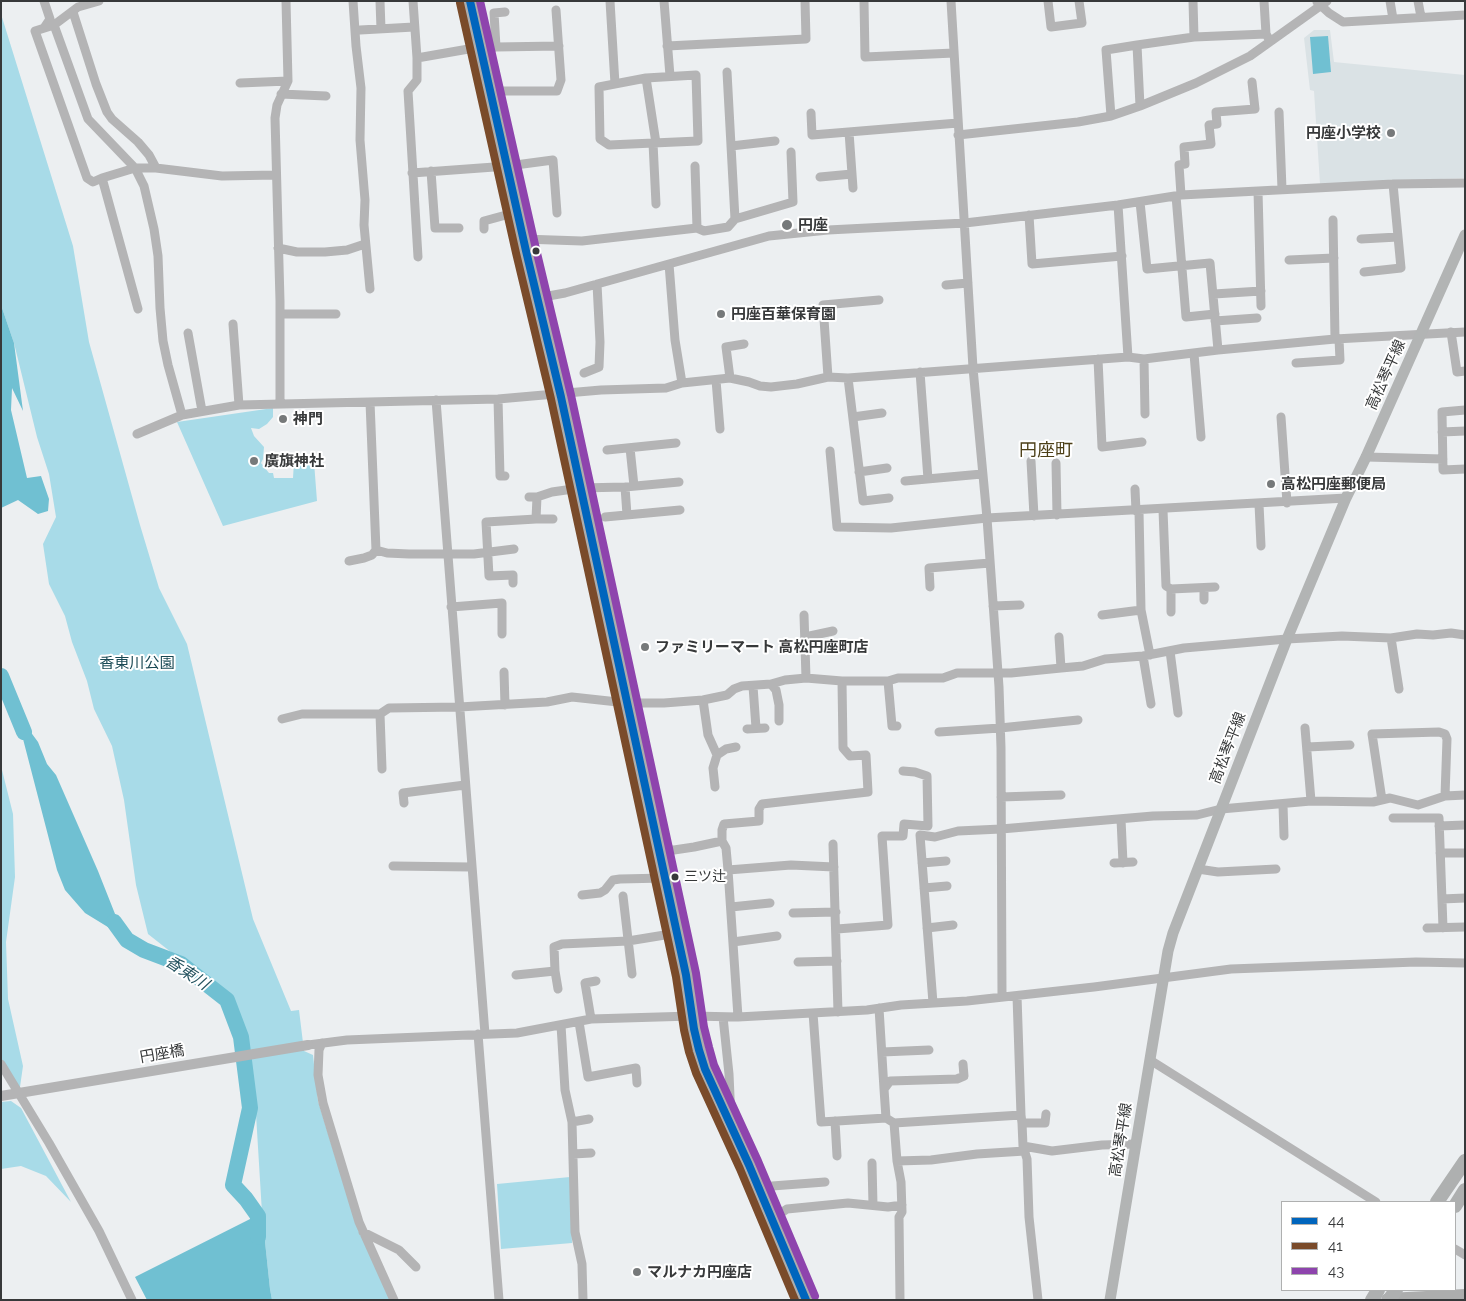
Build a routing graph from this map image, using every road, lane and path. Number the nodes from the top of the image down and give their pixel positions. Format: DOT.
graph roads {
  1 [pos="44,1"];
  2 [pos="99,1"];
  3 [pos="286,1"];
  4 [pos="352,1"];
  5 [pos="380,1"];
  6 [pos="412,1"];
  7 [pos="470,1"];
  8 [pos="610,1"];
  9 [pos="664,1"];
  10 [pos="805,1"];
  11 [pos="864,1"];
  12 [pos="951,1"];
  13 [pos="1048,1"];
  14 [pos="1079,1"];
  15 [pos="1193,1"];
  16 [pos="1264,1"];
  17 [pos="1390,1"];
  18 [pos="1418,1"];
  19 [pos="1321,3"];
  20 [pos="556,10"];
  21 [pos="73,12"];
  22 [pos="505,12"];
  23 [pos="1465,15"];
  24 [pos="1421,18"];
  25 [pos="1393,19"];
  26 [pos="54,25"];
  27 [pos="414,27"];
  28 [pos="44,28"];
  29 [pos="381,29"];
  30 [pos="360,30"];
  31 [pos="1194,37"];
  32 [pos="1268,38"];
  33 [pos="1137,45"];
  34 [pos="559,46"];
  35 [pos="667,46"];
  36 [pos="496,47"];
  37 [pos="480,49"];
  38 [pos="954,53"];
  39 [pos="417,58"];
  40 [pos="727,72"];
  41 [pos="670,76"];
  42 [pos="646,78"];
  43 [pos="288,81"];
  44 [pos="1252,82"];
  45 [pos="240,83"];
  46 [pos="615,84"];
  47 [pos="490,91"];
  48 [pos="281,94"];
  49 [pos="326,96"];
  50 [pos="1140,106"];
  51 [pos="1278,112"];
  52 [pos="811,113"];
  53 [pos="1111,116"];
  54 [pos="958,123"];
  55 [pos="849,132"];
  56 [pos="958,136"];
  57 [pos="775,141"];
  58 [pos="654,143"];
  59 [pos="731,146"];
  60 [pos="791,152"];
  61 [pos="508,166"];
  62 [pos="695,166"];
  63 [pos="135,168"];
  64 [pos="156,168"];
  65 [pos="431,171"];
  66 [pos="412,173"];
  67 [pos="852,174"];
  68 [pos="276,175"];
  69 [pos="820,177"];
  70 [pos="102,178"];
  71 [pos="1465,183"];
  72 [pos="1393,184"];
  73 [pos="853,188"];
  74 [pos="1282,189"];
  75 [pos="1258,191"];
  76 [pos="1178,195"];
  77 [pos="1140,202"];
  78 [pos="656,204"];
  79 [pos="1118,205"];
  80 [pos="518,212"];
  81 [pos="557,213"];
  82 [pos="1029,214"];
  83 [pos="735,219"];
  84 [pos="1333,220"];
  85 [pos="965,223"];
  86 [pos="458,228"];
  87 [pos="696,228"];
  88 [pos="484,229"];
  89 [pos="1465,235"];
  90 [pos="1398,237"];
  91 [pos="523,239"];
  92 [pos="1361,239"];
  93 [pos="365,244"];
  94 [pos="278,248"];
  95 [pos="1122,256"];
  96 [pos="418,257"];
  97 [pos="1334,258"];
  98 [pos="1289,260"];
  99 [pos="668,264"];
  100 [pos="1182,266"];
  101 [pos="1364,272"];
  102 [pos="968,283"];
  103 [pos="597,284"];
  104 [pos="946,285"];
  105 [pos="370,289"];
  106 [pos="1261,291"];
  107 [pos="1214,294"];
  108 [pos="537,298"];
  109 [pos="879,300"];
  110 [pos="1261,306"];
  111 [pos="138,309"];
  112 [pos="280,314"];
  113 [pos="336,314"];
  114 [pos="1215,318"];
  115 [pos="1257,318"];
  116 [pos="233,324"];
  117 [pos="1451,332"];
  118 [pos="1465,332"];
  119 [pos="188,333"];
  120 [pos="1421,333"];
  121 [pos="1337,339"];
  122 [pos="744,344"];
  123 [pos="1218,350"];
  124 [pos="1194,354"];
  125 [pos="1128,357"];
  126 [pos="1098,359"];
  127 [pos="1144,359"];
  128 [pos="1296,363"];
  129 [pos="973,368"];
  130 [pos="1465,371"];
  131 [pos="920,372"];
  132 [pos="584,373"];
  133 [pos="828,377"];
  134 [pos="730,378"];
  135 [pos="848,378"];
  136 [pos="716,380"];
  137 [pos="682,383"];
  138 [pos="560,395"];
  139 [pos="498,399"];
  140 [pos="436,400"];
  141 [pos="370,402"];
  142 [pos="280,404"];
  143 [pos="239,405"];
  144 [pos="1465,410"];
  145 [pos="202,411"];
  146 [pos="882,413"];
  147 [pos="1145,414"];
  148 [pos="182,415"];
  149 [pos="853,417"];
  150 [pos="1281,417"];
  151 [pos="720,429"];
  152 [pos="1465,431"];
  153 [pos="1442,432"];
  154 [pos="137,434"];
  155 [pos="1201,437"];
  156 [pos="1142,442"];
  157 [pos="676,443"];
  158 [pos="630,448"];
  159 [pos="608,450"];
  160 [pos="830,451"];
  161 [pos="1366,457"];
  162 [pos="1443,459"];
  163 [pos="1031,461"];
  164 [pos="1056,463"];
  165 [pos="887,468"];
  166 [pos="1465,469"];
  167 [pos="859,472"];
  168 [pos="982,474"];
  169 [pos="505,476"];
  170 [pos="928,479"];
  171 [pos="905,481"];
  172 [pos="679,482"];
  173 [pos="630,486"];
  174 [pos="580,488"];
  175 [pos="1134,488"];
  176 [pos="889,498"];
  177 [pos="1346,498"];
  178 [pos="1287,503"];
  179 [pos="1259,504"];
  180 [pos="680,510"];
  181 [pos="1163,510"];
  182 [pos="1137,511"];
  183 [pos="627,515"];
  184 [pos="1057,515"];
  185 [pos="1034,516"];
  186 [pos="606,517"];
  187 [pos="536,518"];
  188 [pos="987,518"];
  189 [pos="553,519"];
  190 [pos="1261,546"];
  191 [pos="514,549"];
  192 [pos="376,550"];
  193 [pos="488,552"];
  194 [pos="447,554"];
  195 [pos="349,561"];
  196 [pos="990,563"];
  197 [pos="513,583"];
  198 [pos="930,587"];
  199 [pos="1215,587"];
  200 [pos="1204,588"];
  201 [pos="1171,589"];
  202 [pos="1204,600"];
  203 [pos="1020,605"];
  204 [pos="993,606"];
  205 [pos="451,607"];
  206 [pos="1141,610"];
  207 [pos="1171,612"];
  208 [pos="804,615"];
  209 [pos="1102,615"];
  210 [pos="833,632"];
  211 [pos="502,634"];
  212 [pos="1465,635"];
  213 [pos="805,637"];
  214 [pos="1059,637"];
  215 [pos="1392,638"];
  216 [pos="1288,639"];
  217 [pos="1170,651"];
  218 [pos="1147,655"];
  219 [pos="1061,668"];
  220 [pos="504,672"];
  221 [pos="998,672"];
  222 [pos="806,678"];
  223 [pos="888,681"];
  224 [pos="842,682"];
  225 [pos="771,684"];
  226 [pos="753,686"];
  227 [pos="1398,689"];
  228 [pos="703,700"];
  229 [pos="627,703"];
  230 [pos="1151,704"];
  231 [pos="504,705"];
  232 [pos="459,707"];
  233 [pos="1178,713"];
  234 [pos="380,714"];
  235 [pos="282,719"];
  236 [pos="1078,720"];
  237 [pos="779,721"];
  238 [pos="897,726"];
  239 [pos="756,728"];
  240 [pos="1000,728"];
  241 [pos="1305,728"];
  242 [pos="939,732"];
  243 [pos="1350,744"];
  244 [pos="736,747"];
  245 [pos="1307,747"];
  246 [pos="716,755"];
  247 [pos="382,769"];
  248 [pos="903,771"];
  249 [pos="465,785"];
  250 [pos="715,786"];
  251 [pos="1061,794"];
  252 [pos="1465,795"];
  253 [pos="1445,796"];
  254 [pos="1001,797"];
  255 [pos="1382,800"];
  256 [pos="1311,801"];
  257 [pos="404,803"];
  258 [pos="1283,805"];
  259 [pos="1221,809"];
  260 [pos="1393,818"];
  261 [pos="1121,819"];
  262 [pos="1465,825"];
  263 [pos="1439,826"];
  264 [pos="1001,830"];
  265 [pos="1284,836"];
  266 [pos="722,841"];
  267 [pos="833,844"];
  268 [pos="659,849"];
  269 [pos="1440,853"];
  270 [pos="1465,853"];
  271 [pos="946,861"];
  272 [pos="922,863"];
  273 [pos="1114,863"];
  274 [pos="393,866"];
  275 [pos="834,866"];
  276 [pos="471,867"];
  277 [pos="1276,868"];
  278 [pos="1198,869"];
  279 [pos="728,870"];
  280 [pos="665,878"];
  281 [pos="947,886"];
  282 [pos="924,888"];
  283 [pos="582,895"];
  284 [pos="623,896"];
  285 [pos="1465,898"];
  286 [pos="1442,899"];
  287 [pos="770,903"];
  288 [pos="731,907"];
  289 [pos="836,912"];
  290 [pos="793,913"];
  291 [pos="953,925"];
  292 [pos="927,928"];
  293 [pos="1427,928"];
  294 [pos="1443,928"];
  295 [pos="1465,928"];
  296 [pos="837,929"];
  297 [pos="677,933"];
  298 [pos="777,936"];
  299 [pos="628,941"];
  300 [pos="733,942"];
  301 [pos="837,961"];
  302 [pos="798,962"];
  303 [pos="1465,963"];
  304 [pos="555,971"];
  305 [pos="632,974"];
  306 [pos="516,975"];
  307 [pos="1163,977"];
  308 [pos="596,981"];
  309 [pos="558,989"];
  310 [pos="1017,996"];
  311 [pos="1002,997"];
  312 [pos="933,1003"];
  313 [pos="879,1008"];
  314 [pos="838,1012"];
  315 [pos="813,1013"];
  316 [pos="692,1016"];
  317 [pos="738,1017"];
  318 [pos="723,1018"];
  319 [pos="592,1019"];
  320 [pos="578,1022"];
  321 [pos="562,1025"];
  322 [pos="481,1034"];
  323 [pos="322,1043"];
  324 [pos="308,1045"];
  325 [pos="929,1050"];
  326 [pos="882,1052"];
  327 [pos="1150,1060"];
  328 [pos="1,1064"];
  329 [pos="963,1064"];
  330 [pos="637,1083"];
  331 [pos="884,1089"];
  332 [pos="19,1094"];
  333 [pos="1,1096"];
  334 [pos="1046,1114"];
  335 [pos="589,1119"];
  336 [pos="1022,1119"];
  337 [pos="890,1120"];
  338 [pos="835,1121"];
  339 [pos="572,1122"];
  340 [pos="731,1125"];
  341 [pos="1136,1144"];
  342 [pos="1024,1149"];
  343 [pos="591,1153"];
  344 [pos="573,1154"];
  345 [pos="837,1156"];
  346 [pos="897,1161"];
  347 [pos="1465,1161"];
  348 [pos="872,1163"];
  349 [pos="825,1182"];
  350 [pos="759,1187"];
  351 [pos="1465,1190"];
  352 [pos="1374,1201"];
  353 [pos="1438,1201"];
  354 [pos="1456,1204"];
  355 [pos="902,1205"];
  356 [pos="873,1206"];
  357 [pos="772,1219"];
  358 [pos="363,1232"];
  359 [pos="416,1267"];
  360 [pos="1465,1296"];
  361 [pos="1391,1297"];
  362 [pos="132,1300"];
  363 [pos="394,1300"];
  364 [pos="499,1300"];
  365 [pos="583,1300"];
  366 [pos="806,1300"];
  367 [pos="900,1300"];
  368 [pos="1038,1300"];
  369 [pos="1110,1300"];
  1 -- 28 [label="street"];
  2 -- 21 [label="street"];
  3 -- 43 [label="street"];
  4 -- 93 [label="street"];
  5 -- 29 [label="street"];
  6 -- 27 [label="street"];
  7 -- 37 [label="main road"];
  8 -- 46 [label="street"];
  9 -- 35 [label="street"];
  10 -- 35 [label="street"];
  11 -- 38 [label="street"];
  12 -- 38 [label="street"];
  13 -- 14 [label="street"];
  15 -- 31 [label="street"];
  16 -- 32 [label="street"];
  17 -- 25 [label="street"];
  18 -- 24 [label="street"];
  19 -- 25 [label="street"];
  19 -- 32 [label="street"];
  20 -- 34 [label="street"];
  21 -- 26 [label="street"];
  21 -- 64 [label="street"];
  22 -- 36 [label="street"];
  23 -- 24 [label="street"];
  24 -- 25 [label="street"];
  26 -- 28 [label="street"];
  26 -- 63 [label="street"];
  27 -- 29 [label="street"];
  27 -- 39 [label="street"];
  28 -- 70 [label="street"];
  29 -- 30 [label="street"];
  31 -- 32 [label="street"];
  31 -- 33 [label="street"];
  32 -- 50 [label="street"];
  33 -- 50 [label="street"];
  33 -- 53 [label="street"];
  34 -- 36 [label="street"];
  34 -- 47 [label="street"];
  35 -- 41 [label="street"];
  36 -- 37 [label="street"];
  37 -- 39 [label="street"];
  37 -- 47 [label="main road"];
  38 -- 54 [label="street"];
  39 -- 66 [label="street"];
  40 -- 59 [label="street"];
  41 -- 42 [label="street"];
  41 -- 58 [label="street"];
  42 -- 46 [label="street"];
  42 -- 58 [label="street"];
  43 -- 45 [label="street"];
  43 -- 48 [label="street"];
  44 -- 76 [label="street"];
  46 -- 58 [label="street"];
  47 -- 61 [label="main road"];
  48 -- 49 [label="street"];
  48 -- 68 [label="street"];
  50 -- 53 [label="street"];
  51 -- 74 [label="street"];
  52 -- 55 [label="street"];
  53 -- 56 [label="street"];
  54 -- 55 [label="street"];
  54 -- 56 [label="street"];
  55 -- 67 [label="street"];
  56 -- 85 [label="street"];
  57 -- 59 [label="street"];
  58 -- 78 [label="street"];
  59 -- 83 [label="street"];
  60 -- 83 [label="street"];
  61 -- 65 [label="street"];
  61 -- 80 [label="main road"];
  61 -- 81 [label="street"];
  62 -- 87 [label="street"];
  63 -- 64 [label="street"];
  63 -- 70 [label="street"];
  63 -- 148 [label="street"];
  64 -- 68 [label="street"];
  65 -- 66 [label="street"];
  65 -- 86 [label="street"];
  66 -- 96 [label="street"];
  67 -- 69 [label="street"];
  67 -- 73 [label="street"];
  68 -- 94 [label="street"];
  70 -- 111 [label="street"];
  71 -- 72 [label="street"];
  72 -- 74 [label="street"];
  72 -- 90 [label="street"];
  74 -- 75 [label="street"];
  75 -- 76 [label="street"];
  75 -- 106 [label="street"];
  76 -- 77 [label="street"];
  76 -- 100 [label="street"];
  77 -- 79 [label="street"];
  77 -- 100 [label="street"];
  79 -- 82 [label="street"];
  79 -- 95 [label="street"];
  80 -- 88 [label="street"];
  80 -- 91 [label="main road"];
  82 -- 85 [label="street"];
  82 -- 95 [label="street"];
  83 -- 87 [label="street"];
  84 -- 97 [label="street"];
  85 -- 99 [label="street"];
  85 -- 102 [label="street"];
  87 -- 91 [label="street"];
  89 -- 120 [label="main road, 高松琴平線"];
  90 -- 92 [label="street"];
  90 -- 101 [label="street"];
  91 -- 108 [label="main road"];
  93 -- 94 [label="street"];
  93 -- 105 [label="street"];
  94 -- 112 [label="street"];
  95 -- 125 [label="street"];
  97 -- 98 [label="street"];
  97 -- 121 [label="street"];
  99 -- 103 [label="street"];
  99 -- 137 [label="street"];
  100 -- 107 [label="street"];
  100 -- 114 [label="street"];
  102 -- 104 [label="street"];
  102 -- 129 [label="street"];
  103 -- 108 [label="street"];
  103 -- 132 [label="street"];
  106 -- 107 [label="street"];
  106 -- 110 [label="street"];
  107 -- 114 [label="street"];
  108 -- 138 [label="main road"];
  109 -- 133 [label="street"];
  112 -- 113 [label="street"];
  112 -- 142 [label="street"];
  114 -- 115 [label="street"];
  114 -- 123 [label="street"];
  116 -- 143 [label="street"];
  117 -- 118 [label="street"];
  117 -- 120 [label="street"];
  117 -- 130 [label="street"];
  119 -- 145 [label="street"];
  120 -- 121 [label="street"];
  120 -- 161 [label="main road, 高松琴平線"];
  121 -- 123 [label="street"];
  121 -- 128 [label="street"];
  122 -- 134 [label="street"];
  123 -- 124 [label="street"];
  124 -- 127 [label="street"];
  124 -- 155 [label="street"];
  125 -- 126 [label="street"];
  125 -- 127 [label="street"];
  126 -- 129 [label="street"];
  126 -- 156 [label="street"];
  127 -- 147 [label="street"];
  129 -- 131 [label="street"];
  129 -- 168 [label="street"];
  131 -- 135 [label="street"];
  131 -- 170 [label="street"];
  133 -- 134 [label="street"];
  133 -- 135 [label="street"];
  134 -- 136 [label="street"];
  135 -- 149 [label="street"];
  136 -- 137 [label="street"];
  136 -- 151 [label="street"];
  137 -- 138 [label="street"];
  138 -- 139 [label="street"];
  138 -- 174 [label="main road"];
  139 -- 140 [label="street"];
  139 -- 169 [label="street"];
  140 -- 141 [label="street"];
  140 -- 194 [label="street"];
  141 -- 142 [label="street"];
  141 -- 192 [label="street"];
  142 -- 143 [label="street"];
  143 -- 145 [label="street"];
  144 -- 153 [label="street"];
  145 -- 148 [label="street"];
  146 -- 149 [label="street"];
  148 -- 154 [label="street"];
  149 -- 167 [label="street"];
  150 -- 178 [label="street"];
  152 -- 153 [label="street"];
  153 -- 162 [label="street"];
  157 -- 158 [label="street"];
  158 -- 159 [label="street"];
  158 -- 173 [label="street"];
  160 -- 188 [label="street"];
  161 -- 162 [label="street"];
  161 -- 177 [label="main road, 高松琴平線"];
  162 -- 166 [label="street"];
  163 -- 185 [label="street"];
  164 -- 184 [label="street"];
  165 -- 167 [label="street"];
  167 -- 176 [label="street"];
  168 -- 170 [label="street"];
  168 -- 188 [label="street"];
  170 -- 171 [label="street"];
  172 -- 173 [label="street"];
  173 -- 174 [label="street"];
  173 -- 183 [label="street"];
  174 -- 187 [label="street"];
  174 -- 229 [label="main road"];
  175 -- 182 [label="street"];
  177 -- 178 [label="street"];
  177 -- 216 [label="main road, 高松琴平線"];
  178 -- 179 [label="street"];
  179 -- 181 [label="street"];
  179 -- 190 [label="street"];
  180 -- 183 [label="street"];
  181 -- 182 [label="street"];
  181 -- 201 [label="street"];
  182 -- 184 [label="street"];
  182 -- 206 [label="street"];
  183 -- 186 [label="street"];
  184 -- 185 [label="street"];
  185 -- 188 [label="street"];
  187 -- 189 [label="street"];
  187 -- 193 [label="street"];
  188 -- 196 [label="street"];
  191 -- 193 [label="street"];
  192 -- 194 [label="street"];
  192 -- 195 [label="street"];
  193 -- 194 [label="street"];
  193 -- 197 [label="street"];
  194 -- 205 [label="street"];
  196 -- 198 [label="street"];
  196 -- 204 [label="street"];
  199 -- 200 [label="street"];
  200 -- 201 [label="street"];
  200 -- 202 [label="street"];
  201 -- 207 [label="street"];
  203 -- 204 [label="street"];
  204 -- 221 [label="street"];
  205 -- 211 [label="street"];
  205 -- 232 [label="street"];
  206 -- 209 [label="street"];
  206 -- 218 [label="street"];
  208 -- 213 [label="street"];
  210 -- 213 [label="street"];
  212 -- 215 [label="street"];
  213 -- 222 [label="street"];
  214 -- 219 [label="street"];
  215 -- 216 [label="street"];
  215 -- 227 [label="street"];
  216 -- 217 [label="street"];
  216 -- 259 [label="main road, 高松琴平線"];
  217 -- 218 [label="street"];
  217 -- 233 [label="street"];
  218 -- 219 [label="street"];
  218 -- 230 [label="street"];
  219 -- 221 [label="street"];
  220 -- 231 [label="street"];
  221 -- 223 [label="street"];
  221 -- 240 [label="street"];
  222 -- 224 [label="street"];
  222 -- 225 [label="street"];
  223 -- 224 [label="street"];
  223 -- 238 [label="street"];
  224 -- 266 [label="street"];
  225 -- 226 [label="street"];
  225 -- 237 [label="street"];
  226 -- 228 [label="street"];
  226 -- 239 [label="street"];
  228 -- 229 [label="street"];
  228 -- 246 [label="street"];
  229 -- 231 [label="street"];
  229 -- 268 [label="main road"];
  231 -- 232 [label="street"];
  232 -- 234 [label="street"];
  232 -- 249 [label="street"];
  234 -- 235 [label="street"];
  234 -- 247 [label="street"];
  236 -- 240 [label="street"];
  240 -- 242 [label="street"];
  240 -- 254 [label="street"];
  241 -- 245 [label="street"];
  243 -- 245 [label="street"];
  244 -- 246 [label="street"];
  245 -- 256 [label="street"];
  246 -- 250 [label="street"];
  248 -- 296 [label="street"];
  249 -- 257 [label="street"];
  249 -- 276 [label="street"];
  251 -- 254 [label="street"];
  252 -- 253 [label="street"];
  253 -- 255 [label="street"];
  253 -- 255 [label="street"];
  254 -- 264 [label="street"];
  255 -- 256 [label="street"];
  256 -- 258 [label="street"];
  258 -- 259 [label="street"];
  258 -- 265 [label="street"];
  259 -- 261 [label="street"];
  259 -- 278 [label="main road, 高松琴平線"];
  260 -- 263 [label="street"];
  261 -- 264 [label="street"];
  261 -- 273 [label="street"];
  262 -- 263 [label="street"];
  263 -- 269 [label="street"];
  264 -- 272 [label="street"];
  264 -- 311 [label="street"];
  266 -- 268 [label="street"];
  266 -- 279 [label="street"];
  267 -- 275 [label="street"];
  268 -- 280 [label="main road"];
  269 -- 270 [label="street"];
  269 -- 286 [label="street"];
  271 -- 272 [label="street"];
  272 -- 282 [label="street"];
  274 -- 276 [label="street"];
  275 -- 279 [label="street"];
  275 -- 289 [label="street"];
  276 -- 322 [label="street"];
  277 -- 278 [label="street"];
  278 -- 307 [label="main road, 高松琴平線"];
  279 -- 288 [label="street"];
  280 -- 283 [label="street"];
  280 -- 297 [label="main road"];
  281 -- 282 [label="street"];
  282 -- 292 [label="street"];
  284 -- 299 [label="street"];
  285 -- 286 [label="street"];
  286 -- 294 [label="street"];
  287 -- 288 [label="street"];
  288 -- 300 [label="street"];
  289 -- 290 [label="street"];
  289 -- 296 [label="street"];
  291 -- 292 [label="street"];
  292 -- 312 [label="street"];
  293 -- 294 [label="street"];
  294 -- 295 [label="street"];
  296 -- 301 [label="street"];
  297 -- 299 [label="street"];
  297 -- 316 [label="main road"];
  298 -- 300 [label="street"];
  299 -- 304 [label="street"];
  299 -- 305 [label="street"];
  300 -- 317 [label="street"];
  301 -- 302 [label="street"];
  301 -- 314 [label="street"];
  303 -- 307 [label="street"];
  304 -- 306 [label="street"];
  304 -- 309 [label="street"];
  307 -- 310 [label="street"];
  307 -- 327 [label="main road, 高松琴平線"];
  308 -- 319 [label="street"];
  310 -- 311 [label="street"];
  310 -- 336 [label="street"];
  311 -- 312 [label="street"];
  312 -- 313 [label="street"];
  313 -- 314 [label="street"];
  313 -- 326 [label="street"];
  314 -- 315 [label="street"];
  315 -- 317 [label="street"];
  315 -- 338 [label="street"];
  316 -- 318 [label="street"];
  316 -- 319 [label="street"];
  316 -- 340 [label="main road"];
  317 -- 318 [label="street"];
  318 -- 340 [label="street"];
  319 -- 320 [label="street"];
  320 -- 321 [label="street"];
  320 -- 330 [label="street"];
  321 -- 322 [label="street"];
  321 -- 339 [label="street"];
  322 -- 323 [label="street"];
  322 -- 364 [label="street"];
  323 -- 324 [label="street"];
  323 -- 358 [label="street"];
  324 -- 332 [label="street, 円座橋"];
  325 -- 326 [label="street"];
  326 -- 331 [label="street"];
  327 -- 341 [label="main road, 高松琴平線"];
  327 -- 352 [label="street"];
  328 -- 332 [label="street"];
  329 -- 331 [label="street"];
  331 -- 337 [label="street"];
  332 -- 333 [label="street, 円座橋"];
  332 -- 362 [label="street"];
  334 -- 336 [label="street"];
  335 -- 339 [label="street"];
  336 -- 337 [label="street"];
  336 -- 342 [label="street"];
  337 -- 338 [label="street"];
  337 -- 346 [label="street"];
  338 -- 345 [label="street"];
  339 -- 344 [label="street"];
  340 -- 350 [label="main road"];
  341 -- 342 [label="street"];
  341 -- 369 [label="main road, 高松琴平線"];
  342 -- 346 [label="street"];
  342 -- 368 [label="street"];
  343 -- 344 [label="street"];
  344 -- 365 [label="street"];
  346 -- 355 [label="street"];
  347 -- 353 [label="highway"];
  348 -- 356 [label="street"];
  349 -- 350 [label="street"];
  350 -- 357 [label="main road"];
  351 -- 354 [label="highway"];
  355 -- 356 [label="street"];
  355 -- 367 [label="street"];
  356 -- 357 [label="street"];
  357 -- 366 [label="main road"];
  358 -- 359 [label="street"];
  358 -- 363 [label="street"];
  360 -- 361 [label="main road"];
}
